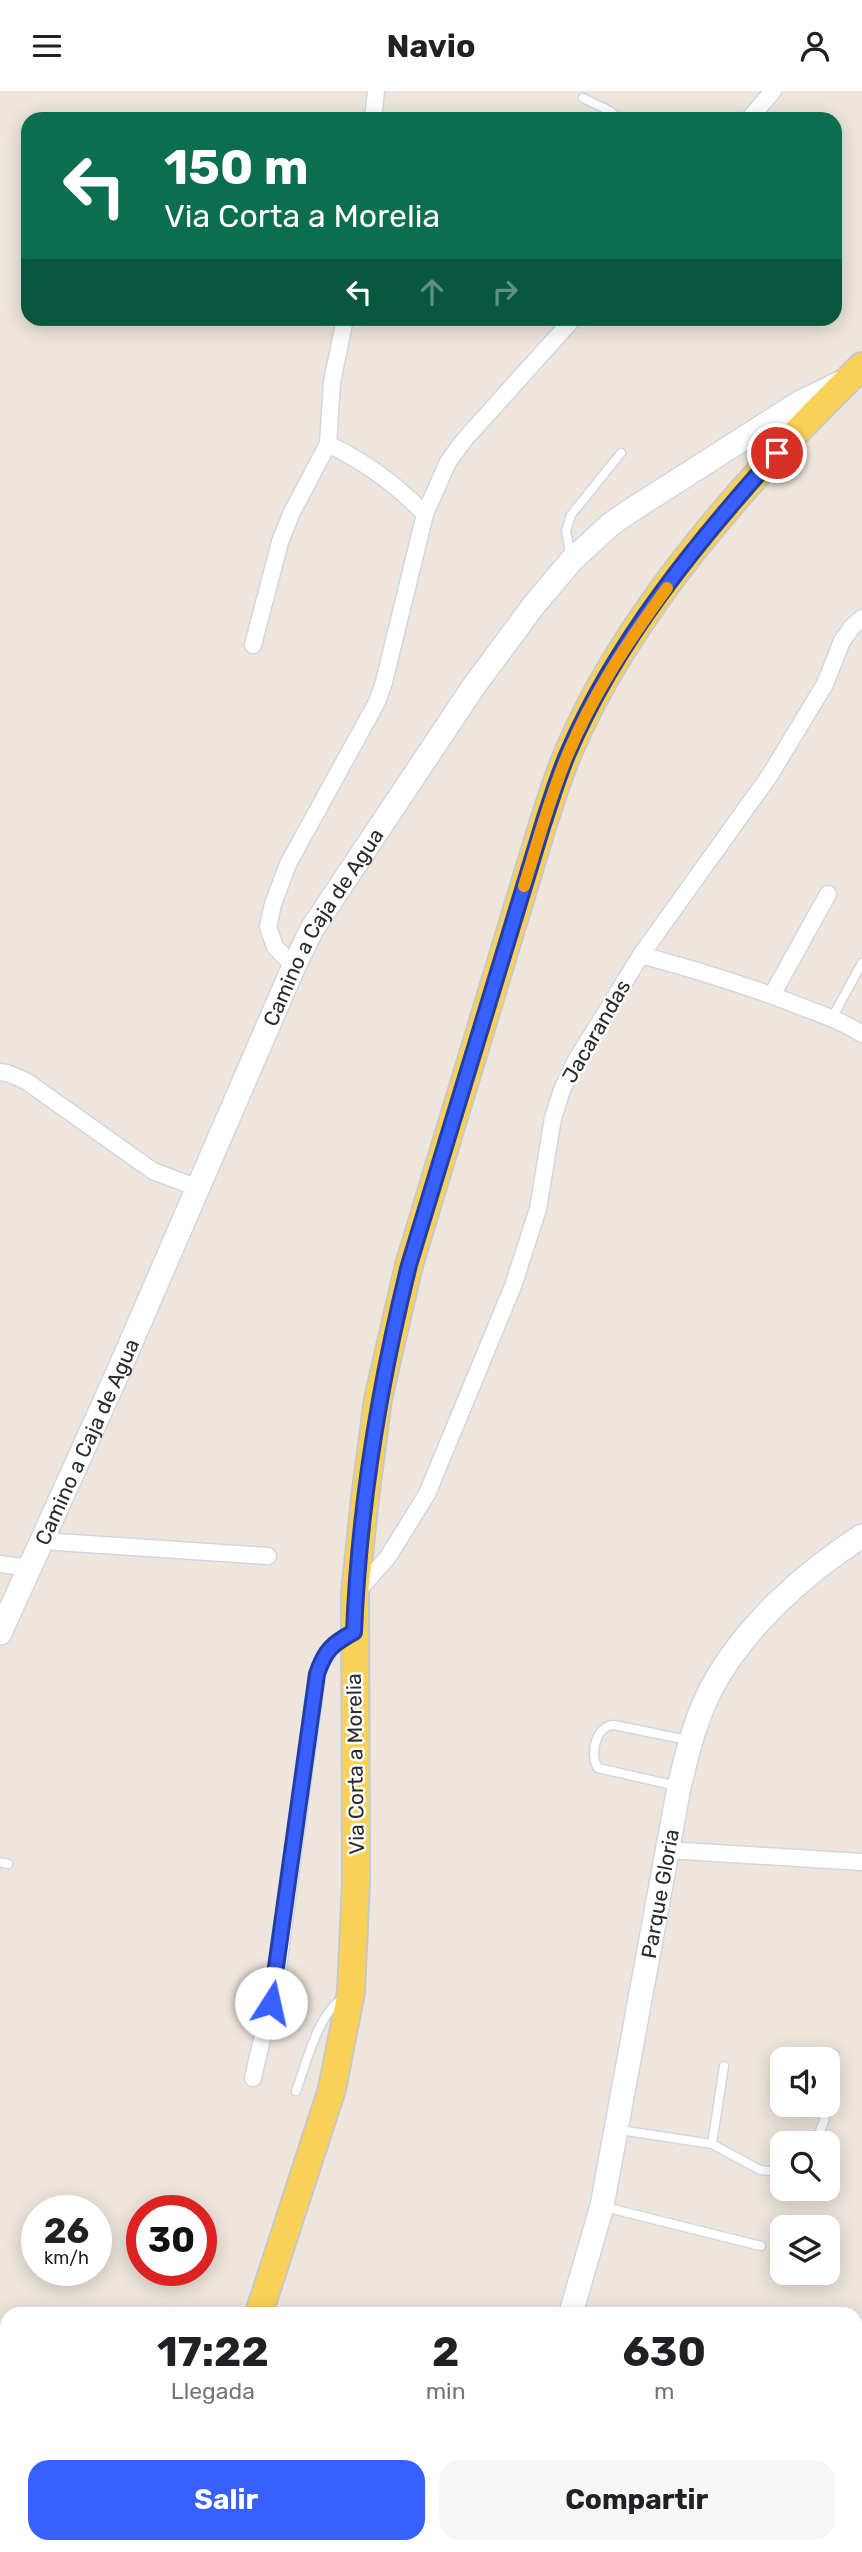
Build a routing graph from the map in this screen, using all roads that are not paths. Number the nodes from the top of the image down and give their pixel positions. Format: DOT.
graph roads {
  1 [pos="376,91"];
  2 [pos="773,91"];
  3 [pos="583,98"];
  4 [pos="374,112"];
  5 [pos="611,112"];
  6 [pos="755,112"];
  7 [pos="344,326"];
  8 [pos="567,326"];
  9 [pos="855,373"];
  10 [pos="328,444"];
  11 [pos="621,453"];
  12 [pos="425,514"];
  13 [pos="572,560"];
  14 [pos="862,618"];
  15 [pos="253,645"];
  16 [pos="828,894"];
  17 [pos="641,955"];
  18 [pos="862,963"];
  19 [pos="294,966"];
  20 [pos="772,995"];
  21 [pos="832,1018"];
  22 [pos="862,1034"];
  23 [pos="0,1072"];
  24 [pos="198,1188"];
  25 [pos="862,1536"];
  26 [pos="42,1541"];
  27 [pos="268,1556"];
  28 [pos="0,1564"];
  29 [pos="30,1568"];
  30 [pos="355,1593"];
  31 [pos="354,1632"];
  32 [pos="0,1633"];
  33 [pos="690,1741"];
  34 [pos="679,1787"];
  35 [pos="667,1850"];
  36 [pos="862,1863"];
  37 [pos="351,1992"];
  38 [pos="724,2066"];
  39 [pos="253,2078"];
  40 [pos="296,2091"];
  41 [pos="617,2129"];
  42 [pos="712,2144"];
  43 [pos="770,2171"];
  44 [pos="602,2206"];
  45 [pos="761,2245"];
  46 [pos="260,2307"];
  47 [pos="573,2307"];
  1 -- 4 [label="street"];
  2 -- 6 [label="street"];
  3 -- 5 [label="lane"];
  7 -- 10 [label="street"];
  8 -- 12 [label="street"];
  9 -- 13 [label="main road, Camino a Caja de Agua"];
  9 -- 30 [label="main road, Via Corta a Morelia"];
  10 -- 12 [label="street"];
  10 -- 15 [label="street"];
  11 -- 13 [label="lane"];
  12 -- 19 [label="street"];
  13 -- 19 [label="main road, Camino a Caja de Agua"];
  14 -- 17 [label="street, Jacarandas"];
  16 -- 20 [label="street"];
  17 -- 20 [label="street"];
  17 -- 30 [label="street, Jacarandas"];
  18 -- 21 [label="lane"];
  19 -- 24 [label="main road, Camino a Caja de Agua"];
  20 -- 21 [label="street"];
  21 -- 22 [label="street"];
  23 -- 24 [label="street"];
  24 -- 26 [label="main road, Camino a Caja de Agua"];
  25 -- 33 [label="main road, Parque Gloria"];
  26 -- 27 [label="street"];
  26 -- 29 [label="main road, Camino a Caja de Agua"];
  28 -- 29 [label="street"];
  29 -- 32 [label="main road, Camino a Caja de Agua"];
  30 -- 31 [label="main road, Via Corta a Morelia"];
  31 -- 37 [label="main road, Via Corta a Morelia"];
  31 -- 39 [label="street"];
  33 -- 34 [label="main road, Parque Gloria"];
  33 -- 34 [label="lane"];
  34 -- 35 [label="main road, Parque Gloria"];
  35 -- 36 [label="street"];
  35 -- 41 [label="main road, Parque Gloria"];
  37 -- 40 [label="lane"];
  37 -- 46 [label="main road, Via Corta a Morelia"];
  38 -- 42 [label="lane"];
  41 -- 42 [label="lane"];
  41 -- 44 [label="main road, Parque Gloria"];
  42 -- 43 [label="lane"];
  44 -- 45 [label="lane"];
  44 -- 47 [label="main road, Parque Gloria"];
}
